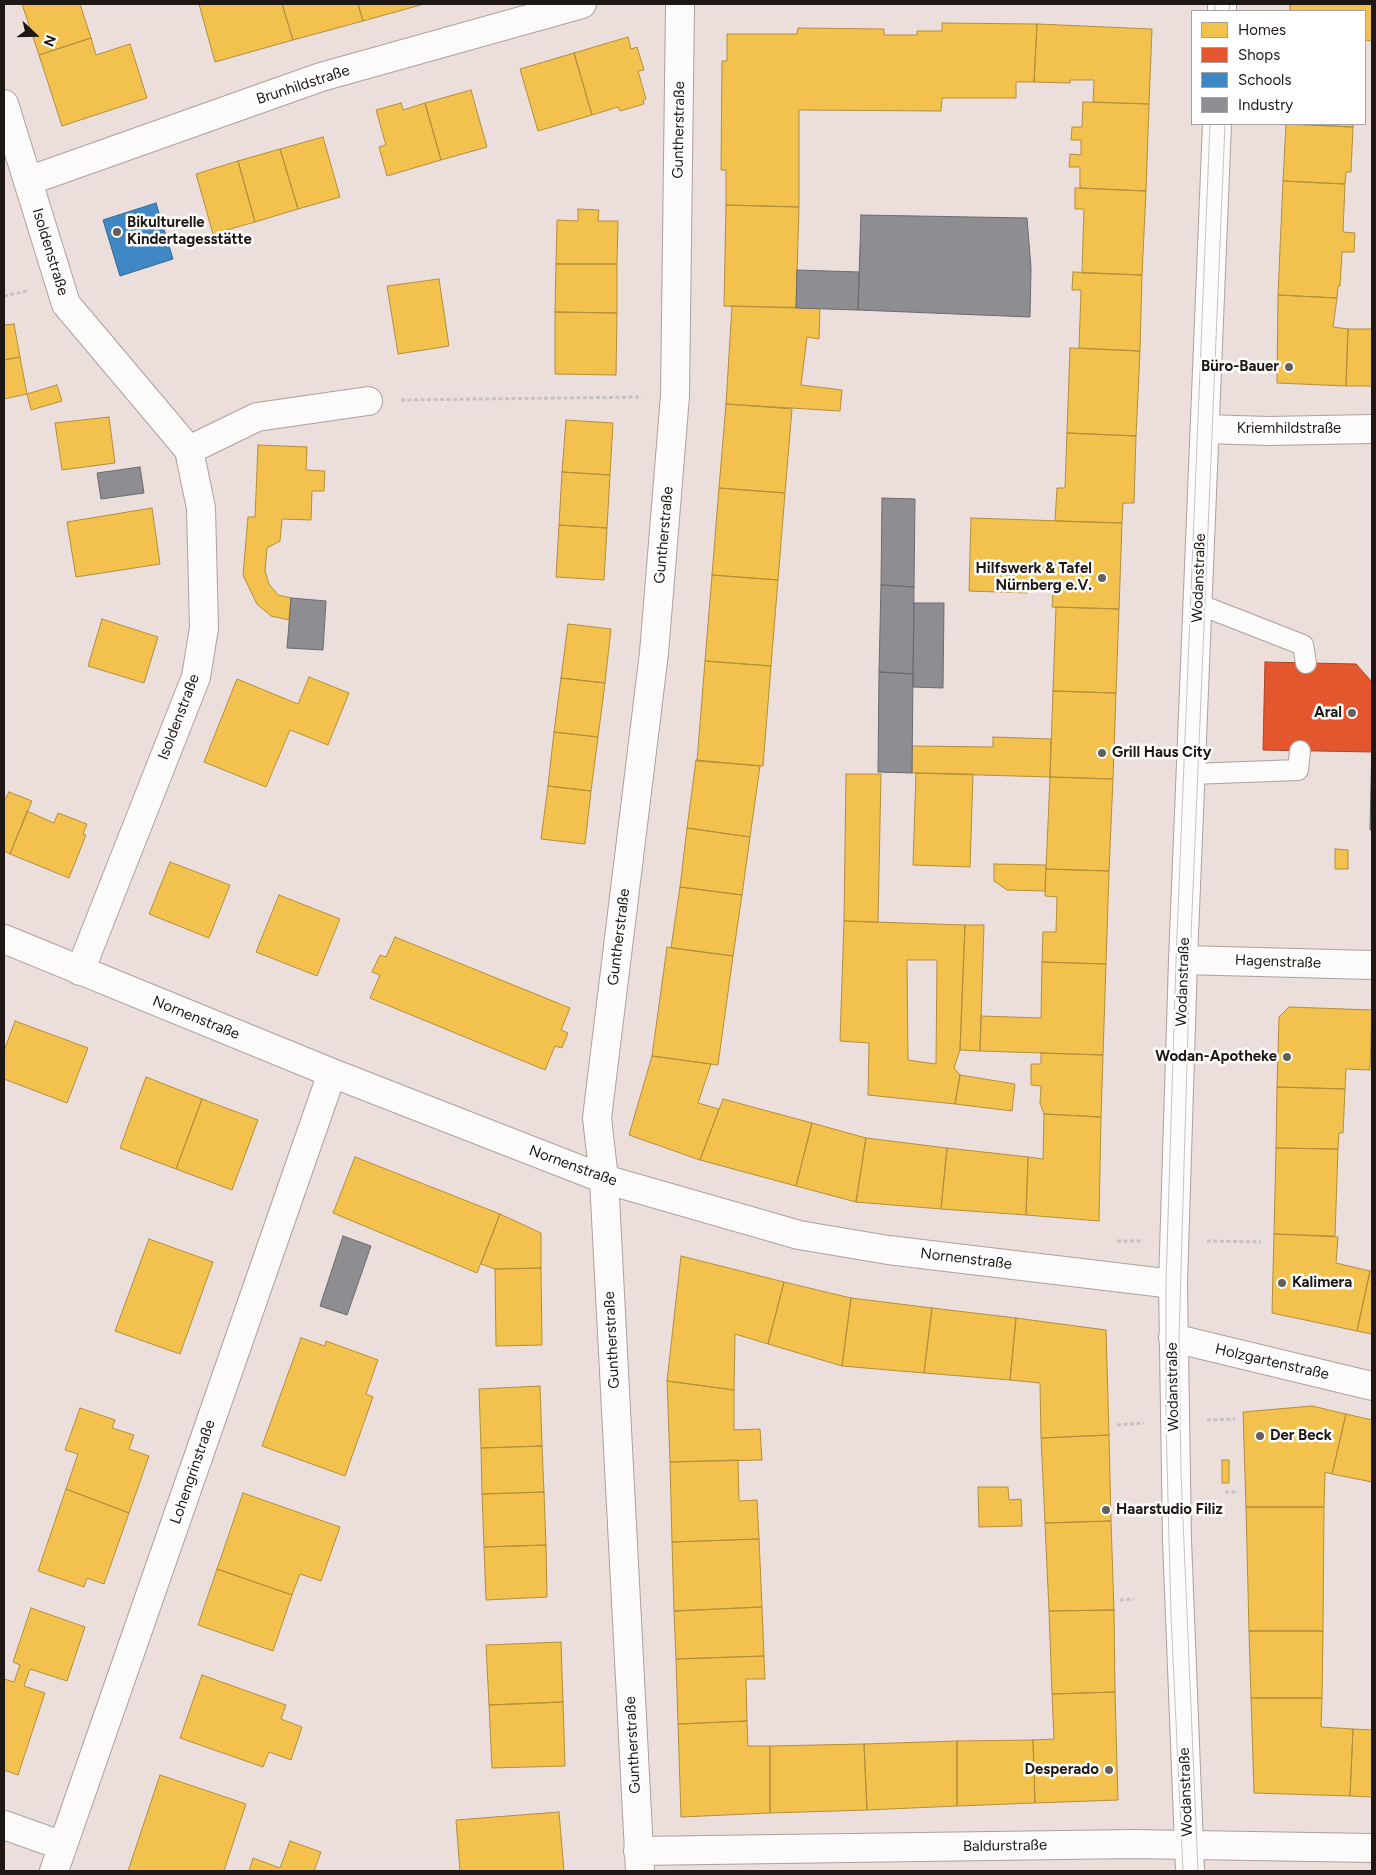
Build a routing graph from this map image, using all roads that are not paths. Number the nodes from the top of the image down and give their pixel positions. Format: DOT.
graph roads {
  1 [pos="582,4"];
  2 [pos="680,4"];
  3 [pos="4,104"];
  4 [pos="1217,125"];
  5 [pos="28,181"];
  6 [pos="368,401"];
  7 [pos="1205,429"];
  8 [pos="1372,429"];
  9 [pos="189,450"];
  10 [pos="1198,604"];
  11 [pos="1306,663"];
  12 [pos="1300,750"];
  13 [pos="1191,774"];
  14 [pos="4,939"];
  15 [pos="1183,960"];
  16 [pos="1372,965"];
  17 [pos="80,971"];
  18 [pos="332,1073"];
  19 [pos="604,1180"];
  20 [pos="1173,1284"];
  21 [pos="1173,1338"];
  22 [pos="1372,1386"];
  23 [pos="4,1825"];
  24 [pos="1188,1844"];
  25 [pos="63,1846"];
  26 [pos="1372,1848"];
  27 [pos="639,1861"];
  28 [pos="54,1871"];
  29 [pos="1190,1871"];
  1 -- 5 [label="street, Brunhildstraße"];
  2 -- 19 [label="street, Guntherstraße"];
  3 -- 5 [label="street, Isoldenstraße"];
  4 -- 7 [label="street, Wodanstraße"];
  5 -- 9 [label="street, Isoldenstraße"];
  6 -- 9 [label="street"];
  7 -- 8 [label="street, Kriemhildstraße"];
  7 -- 10 [label="street, Wodanstraße"];
  9 -- 17 [label="street, Isoldenstraße"];
  10 -- 11 [label="lane"];
  10 -- 13 [label="street, Wodanstraße"];
  12 -- 13 [label="lane"];
  13 -- 15 [label="street, Wodanstraße"];
  14 -- 17 [label="street, Nornenstraße"];
  15 -- 16 [label="street, Hagenstraße"];
  15 -- 20 [label="street, Wodanstraße"];
  17 -- 18 [label="street, Nornenstraße"];
  18 -- 19 [label="street, Nornenstraße"];
  18 -- 25 [label="street, Lohengrinstraße"];
  19 -- 20 [label="street, Nornenstraße"];
  19 -- 27 [label="street, Guntherstraße"];
  20 -- 21 [label="street, Wodanstraße"];
  21 -- 22 [label="street, Holzgartenstraße"];
  21 -- 24 [label="street, Wodanstraße"];
  23 -- 25 [label="street"];
  24 -- 26 [label="street, Baldurstraße"];
  24 -- 27 [label="street, Baldurstraße"];
  24 -- 29 [label="street, Wodanstraße"];
  25 -- 28 [label="street, Lohengrinstraße"];
}
